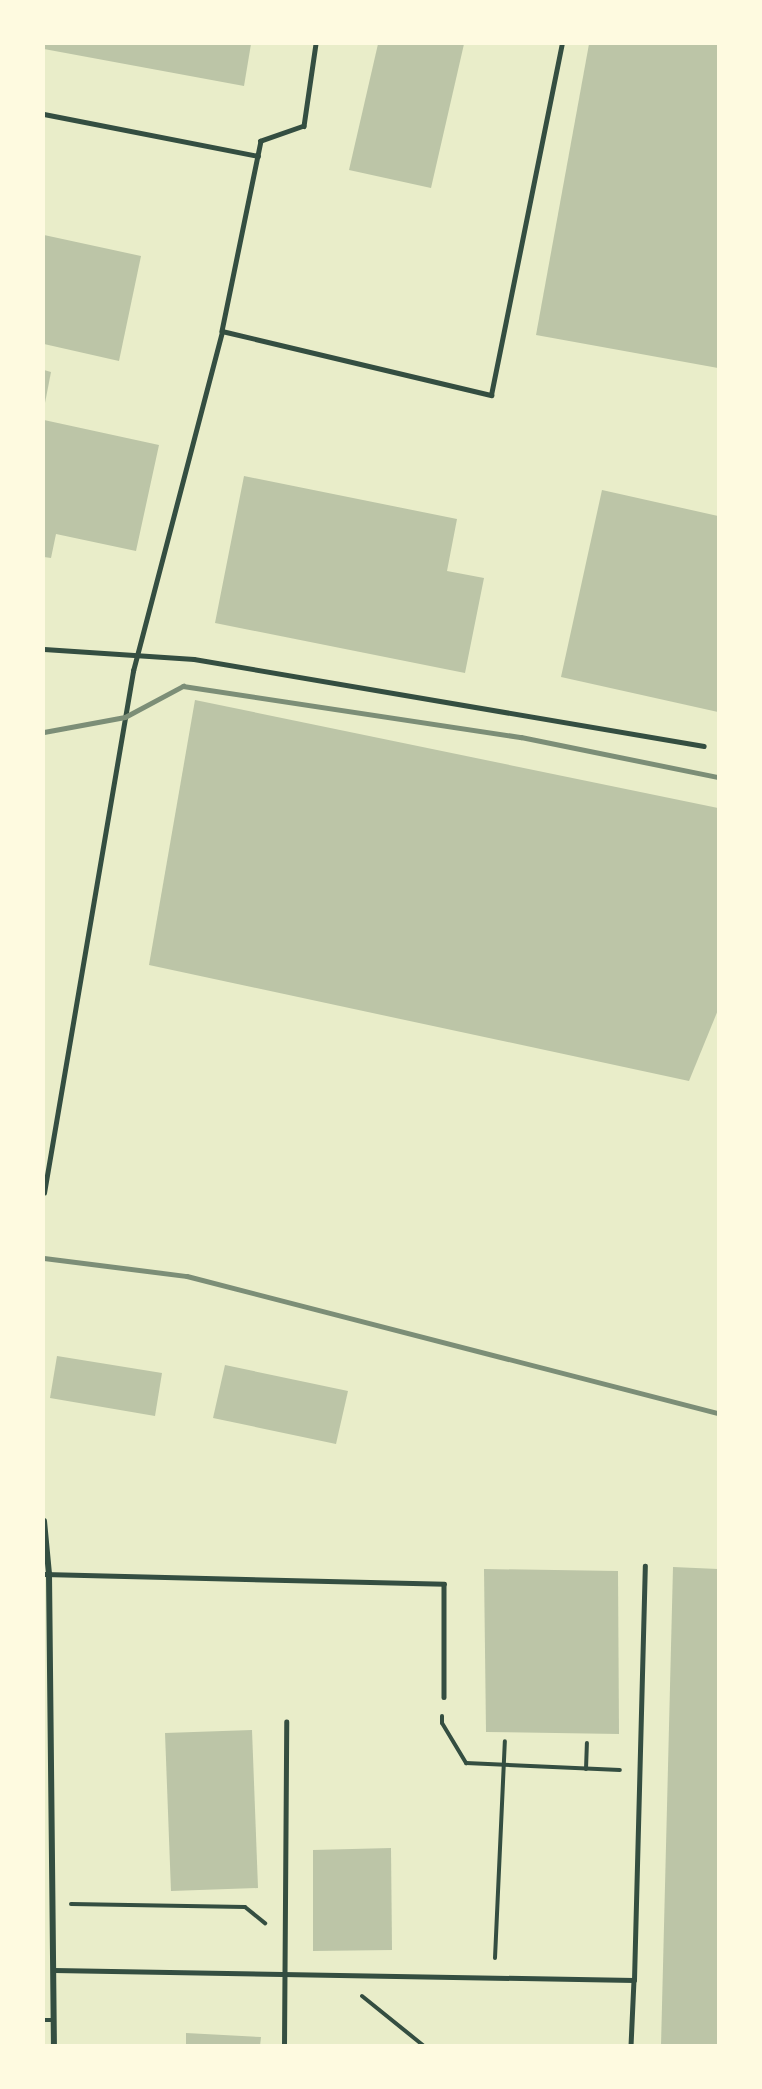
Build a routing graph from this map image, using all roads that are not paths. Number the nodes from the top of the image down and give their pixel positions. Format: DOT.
graph roads {
  1 [pos="316,44"];
  2 [pos="562,44"];
  3 [pos="44,114"];
  4 [pos="258,156"];
  5 [pos="222,331"];
  6 [pos="44,649"];
  7 [pos="136,657"];
  8 [pos="704,746"];
  9 [pos="44,1193"];
  10 [pos="44,1521"];
  11 [pos="645,1566"];
  12 [pos="46,1574"];
  13 [pos="444,1697"];
  14 [pos="286,1722"];
  15 [pos="54,1970"];
  16 [pos="286,1974"];
  17 [pos="634,1980"];
  18 [pos="44,2019"];
  19 [pos="54,2020"];
  20 [pos="54,2046"];
  21 [pos="284,2046"];
  22 [pos="631,2046"];
  1 -- 4 [label="lane"];
  2 -- 5 [label="lane"];
  3 -- 4 [label="lane"];
  4 -- 5 [label="lane"];
  5 -- 7 [label="lane"];
  6 -- 7 [label="lane"];
  7 -- 8 [label="lane"];
  7 -- 9 [label="lane"];
  10 -- 12 [label="street"];
  11 -- 17 [label="lane"];
  12 -- 13 [label="lane"];
  12 -- 15 [label="street"];
  14 -- 16 [label="lane"];
  15 -- 16 [label="lane"];
  15 -- 19 [label="street"];
  16 -- 17 [label="lane"];
  16 -- 21 [label="lane"];
  17 -- 22 [label="lane"];
  18 -- 19 [label="lane"];
  19 -- 20 [label="street"];
}
